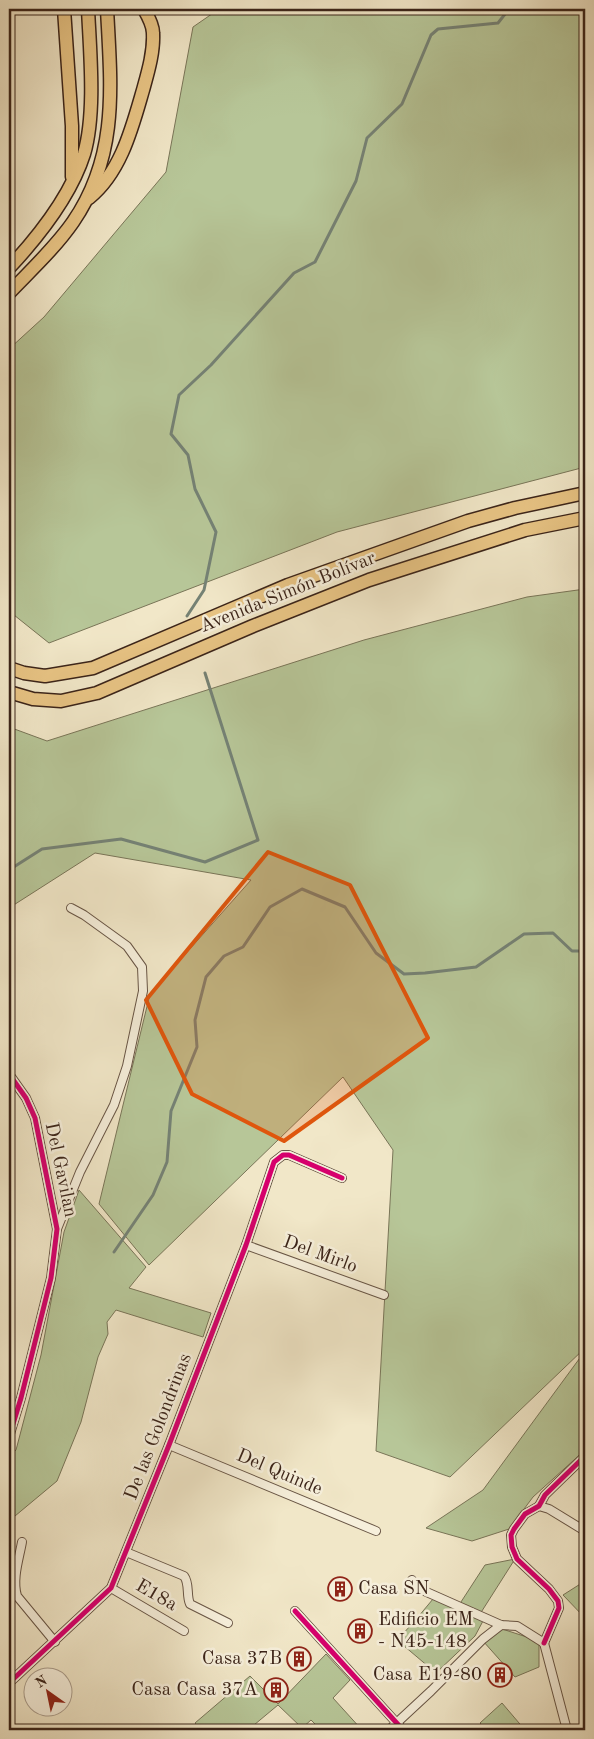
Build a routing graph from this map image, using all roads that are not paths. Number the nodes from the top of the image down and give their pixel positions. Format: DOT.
graph roads {
  1 [pos="64,9"];
  2 [pos="88,9"];
  3 [pos="107,9"];
  4 [pos="144,9"];
  5 [pos="73,180"];
  6 [pos="84,203"];
  7 [pos="9,268"];
  8 [pos="9,293"];
  9 [pos="585,492"];
  10 [pos="585,518"];
  11 [pos="9,668"];
  12 [pos="9,692"];
  13 [pos="71,908"];
  14 [pos="9,1074"];
  15 [pos="342,1178"];
  16 [pos="57,1229"];
  17 [pos="246,1245"];
  18 [pos="384,1295"];
  19 [pos="9,1437"];
  20 [pos="169,1445"];
  21 [pos="585,1456"];
  22 [pos="540,1506"];
  23 [pos="376,1531"];
  24 [pos="585,1531"];
  25 [pos="22,1542"];
  26 [pos="126,1552"];
  27 [pos="412,1580"];
  28 [pos="110,1588"];
  29 [pos="295,1611"];
  30 [pos="228,1623"];
  31 [pos="502,1624"];
  32 [pos="184,1631"];
  33 [pos="55,1642"];
  34 [pos="544,1643"];
  35 [pos="9,1683"];
  36 [pos="396,1723"];
  37 [pos="9,1724"];
  38 [pos="14,1730"];
  39 [pos="389,1730"];
  40 [pos="403,1730"];
  41 [pos="567,1730"];
  1 -- 5 [label="highway"];
  2 -- 5 [label="highway"];
  3 -- 6 [label="highway"];
  4 -- 6 [label="highway"];
  5 -- 7 [label="highway"];
  6 -- 8 [label="highway"];
  9 -- 11 [label="highway, Avenida Simón Bolívar"];
  10 -- 12 [label="highway, Avenida Simón Bolívar"];
  13 -- 16 [label="street"];
  14 -- 16 [label="street, Del Gavilan"];
  15 -- 17 [label="street, De las Golondrinas"];
  16 -- 19 [label="street, Del Gavilan"];
  17 -- 18 [label="street, Del Mirlo"];
  17 -- 20 [label="street, De las Golondrinas"];
  20 -- 23 [label="street, Del Quinde"];
  20 -- 26 [label="street, De las Golondrinas"];
  21 -- 22 [label="street"];
  22 -- 24 [label="street"];
  22 -- 34 [label="street"];
  25 -- 33 [label="street"];
  26 -- 28 [label="street, De las Golondrinas"];
  26 -- 30 [label="street"];
  27 -- 31 [label="street"];
  28 -- 32 [label="street, E18a"];
  28 -- 33 [label="street, De las Golondrinas"];
  29 -- 36 [label="street"];
  31 -- 34 [label="street"];
  31 -- 36 [label="street"];
  33 -- 35 [label="street, De las Golondrinas"];
  34 -- 41 [label="street"];
  36 -- 39 [label="street"];
  36 -- 40 [label="street"];
  37 -- 38 [label="street"];
}
